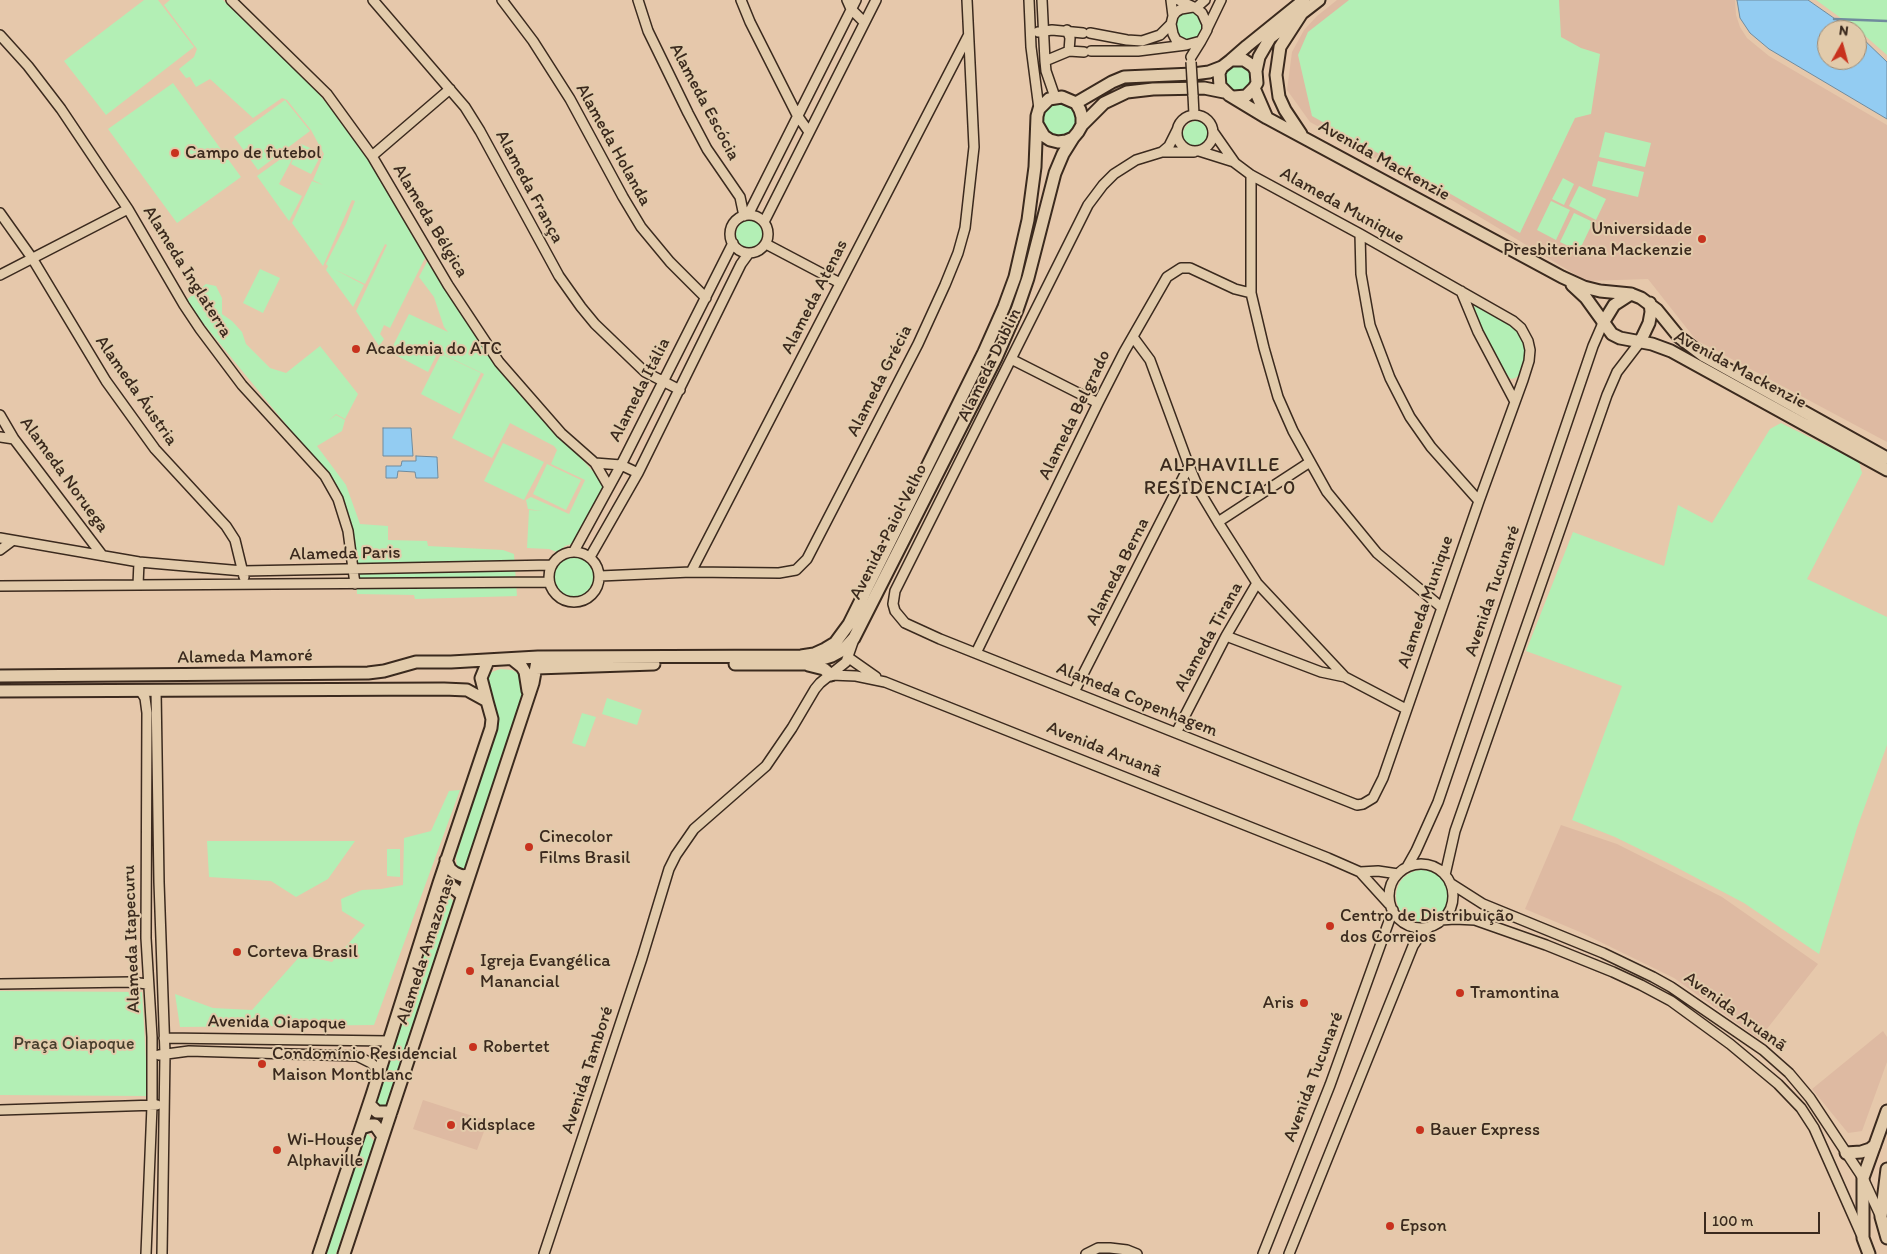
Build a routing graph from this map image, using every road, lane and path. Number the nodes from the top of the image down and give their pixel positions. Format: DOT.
graph roads {
  1 [pos="231,0"];
  2 [pos="373,0"];
  3 [pos="502,0"];
  4 [pos="638,0"];
  5 [pos="741,0"];
  6 [pos="856,0"];
  7 [pos="876,0"];
  8 [pos="967,0"];
  9 [pos="1029,0"];
  10 [pos="1042,0"];
  11 [pos="1171,0"];
  12 [pos="1178,0"];
  13 [pos="1205,0"];
  14 [pos="1221,0"];
  15 [pos="1304,0"];
  16 [pos="1318,0"];
  17 [pos="849,4"];
  18 [pos="1194,8"];
  19 [pos="1302,13"];
  20 [pos="1172,20"];
  21 [pos="864,22"];
  22 [pos="1067,30"];
  23 [pos="1207,30"];
  24 [pos="1044,31"];
  25 [pos="1031,34"];
  26 [pos="0,35"];
  27 [pos="968,36"];
  28 [pos="1200,41"];
  29 [pos="1187,45"];
  30 [pos="1069,51"];
  31 [pos="1191,59"];
  32 [pos="1045,61"];
  33 [pos="1227,64"];
  34 [pos="1256,71"];
  35 [pos="1254,88"];
  36 [pos="450,89"];
  37 [pos="1229,94"];
  38 [pos="1055,97"];
  39 [pos="1076,103"];
  40 [pos="1039,110"];
  41 [pos="798,115"];
  42 [pos="1194,115"];
  43 [pos="1267,118"];
  44 [pos="1037,124"];
  45 [pos="1082,125"];
  46 [pos="1177,130"];
  47 [pos="809,132"];
  48 [pos="1214,133"];
  49 [pos="1302,135"];
  50 [pos="1073,138"];
  51 [pos="1162,152"];
  52 [pos="1197,152"];
  53 [pos="372,156"];
  54 [pos="1234,162"];
  55 [pos="1250,175"];
  56 [pos="128,209"];
  57 [pos="0,213"];
  58 [pos="746,216"];
  59 [pos="764,222"];
  60 [pos="1360,234"];
  61 [pos="733,243"];
  62 [pos="766,244"];
  63 [pos="748,252"];
  64 [pos="32,258"];
  65 [pos="0,275"];
  66 [pos="1563,278"];
  67 [pos="840,283"];
  68 [pos="1461,291"];
  69 [pos="1251,293"];
  70 [pos="1631,294"];
  71 [pos="706,298"];
  72 [pos="1650,303"];
  73 [pos="1603,323"];
  74 [pos="1133,336"];
  75 [pos="1640,342"];
  76 [pos="1011,359"];
  77 [pos="662,382"];
  78 [pos="680,390"];
  79 [pos="1514,400"];
  80 [pos="1098,403"];
  81 [pos="0,415"];
  82 [pos="0,437"];
  83 [pos="14,439"];
  84 [pos="1887,458"];
  85 [pos="1310,462"];
  86 [pos="595,463"];
  87 [pos="621,465"];
  88 [pos="1189,466"];
  89 [pos="1887,470"];
  90 [pos="638,473"];
  91 [pos="609,486"];
  92 [pos="1478,501"];
  93 [pos="1218,522"];
  94 [pos="0,538"];
  95 [pos="12,541"];
  96 [pos="0,550"];
  97 [pos="574,551"];
  98 [pos="102,555"];
  99 [pos="590,557"];
  100 [pos="139,562"];
  101 [pos="552,565"];
  102 [pos="354,570"];
  103 [pos="244,571"];
  104 [pos="691,572"];
  105 [pos="0,575"];
  106 [pos="600,576"];
  107 [pos="550,582"];
  108 [pos="1257,583"];
  109 [pos="244,584"];
  110 [pos="355,584"];
  111 [pos="138,585"];
  112 [pos="3,586"];
  113 [pos="1441,607"];
  114 [pos="905,623"];
  115 [pos="1226,636"];
  116 [pos="854,638"];
  117 [pos="976,653"];
  118 [pos="849,658"];
  119 [pos="512,659"];
  120 [pos="488,661"];
  121 [pos="537,663"];
  122 [pos="806,664"];
  123 [pos="320,673"];
  124 [pos="831,675"];
  125 [pos="0,676"];
  126 [pos="74,676"];
  127 [pos="1345,678"];
  128 [pos="885,682"];
  129 [pos="320,689"];
  130 [pos="140,690"];
  131 [pos="156,690"];
  132 [pos="0,691"];
  133 [pos="74,691"];
  134 [pos="1074,692"];
  135 [pos="528,695"];
  136 [pos="487,700"];
  137 [pos="1406,709"];
  138 [pos="151,713"];
  139 [pos="1176,733"];
  140 [pos="1357,805"];
  141 [pos="446,860"];
  142 [pos="1406,867"];
  143 [pos="1360,872"];
  144 [pos="1398,874"];
  145 [pos="469,875"];
  146 [pos="1445,875"];
  147 [pos="439,883"];
  148 [pos="1450,883"];
  149 [pos="462,895"];
  150 [pos="1483,904"];
  151 [pos="1391,907"];
  152 [pos="1441,920"];
  153 [pos="1475,920"];
  154 [pos="1432,926"];
  155 [pos="146,942"];
  156 [pos="161,944"];
  157 [pos="0,984"];
  158 [pos="147,984"];
  159 [pos="164,1038"];
  160 [pos="362,1040"];
  161 [pos="389,1042"];
  162 [pos="165,1054"];
  163 [pos="152,1055"];
  164 [pos="357,1056"];
  165 [pos="379,1070"];
  166 [pos="368,1104"];
  167 [pos="164,1105"];
  168 [pos="152,1106"];
  169 [pos="0,1110"];
  170 [pos="1887,1111"];
  171 [pos="391,1112"];
  172 [pos="361,1128"];
  173 [pos="382,1135"];
  174 [pos="1875,1145"];
  175 [pos="1846,1153"];
  176 [pos="1887,1170"];
  177 [pos="1863,1178"];
  178 [pos="1881,1217"];
  179 [pos="147,1230"];
  180 [pos="162,1230"];
  181 [pos="1863,1238"];
  182 [pos="1887,1238"];
  183 [pos="146,1254"];
  184 [pos="162,1254"];
  185 [pos="319,1254"];
  186 [pos="344,1254"];
  187 [pos="544,1254"];
  188 [pos="1086,1254"];
  189 [pos="1137,1254"];
  190 [pos="1263,1254"];
  191 [pos="1289,1254"];
  192 [pos="1869,1254"];
  1 -- 53 [label="street, Alameda Bélgica"];
  2 -- 36 [label="street, Alameda França"];
  3 -- 71 [label="street, Alameda Holanda"];
  4 -- 58 [label="street, Alameda Escócia"];
  5 -- 41 [label="street"];
  6 -- 17 [label="street"];
  7 -- 21 [label="street"];
  8 -- 27 [label="street, Alameda Grécia"];
  9 -- 25 [label="street"];
  10 -- 24 [label="street"];
  11 -- 20 [label="street"];
  12 -- 18 [label="street"];
  13 -- 18 [label="street"];
  14 -- 23 [label="street"];
  15 -- 33 [label="main road"];
  16 -- 19 [label="main road"];
  17 -- 21 [label="street"];
  17 -- 41 [label="street"];
  18 -- 20 [label="street"];
  18 -- 23 [label="street"];
  19 -- 34 [label="main road"];
  19 -- 49 [label="main road"];
  20 -- 22 [label="street"];
  20 -- 29 [label="street"];
  21 -- 47 [label="street"];
  22 -- 24 [label="street"];
  22 -- 30 [label="street"];
  23 -- 28 [label="street"];
  24 -- 25 [label="street"];
  24 -- 32 [label="street"];
  25 -- 40 [label="street"];
  26 -- 56 [label="street, Alameda Inglaterra"];
  27 -- 67 [label="street, Alameda Atenas"];
  27 -- 104 [label="street, Alameda Grécia"];
  28 -- 29 [label="street"];
  28 -- 31 [label="street"];
  29 -- 30 [label="street"];
  29 -- 31 [label="street"];
  30 -- 32 [label="street"];
  31 -- 42 [label="street, bridge"];
  32 -- 38 [label="street"];
  33 -- 34 [label="main road"];
  33 -- 37 [label="main road"];
  33 -- 39 [label="main road"];
  34 -- 35 [label="main road"];
  35 -- 37 [label="main road"];
  35 -- 43 [label="main road"];
  36 -- 53 [label="street"];
  36 -- 77 [label="street, Alameda França"];
  37 -- 43 [label="main road, Avenida Mackenzie"];
  37 -- 45 [label="main road, Avenida Paiol Velho"];
  38 -- 39 [label="main road"];
  38 -- 40 [label="main road"];
  39 -- 45 [label="main road"];
  40 -- 44 [label="main road, Avenida Paiol Velho"];
  41 -- 47 [label="street"];
  41 -- 58 [label="street"];
  42 -- 46 [label="street"];
  42 -- 48 [label="street"];
  43 -- 49 [label="main road, Avenida Mackenzie"];
  44 -- 50 [label="main road"];
  44 -- 121 [label="main road, Avenida Paiol Velho"];
  45 -- 50 [label="main road, Avenida Paiol Velho"];
  46 -- 51 [label="street"];
  46 -- 52 [label="street"];
  47 -- 59 [label="street"];
  48 -- 52 [label="street"];
  48 -- 54 [label="street, Alameda Munique"];
  49 -- 66 [label="main road, Avenida Mackenzie"];
  50 -- 116 [label="main road, Avenida Paiol Velho"];
  51 -- 52 [label="street, Alameda Dublin"];
  51 -- 76 [label="street, Alameda Dublin"];
  52 -- 54 [label="street, Alameda Munique"];
  53 -- 86 [label="street, Alameda Bélgica"];
  54 -- 55 [label="street, Alameda Munique"];
  55 -- 60 [label="street, Alameda Munique"];
  55 -- 69 [label="street"];
  56 -- 64 [label="street"];
  56 -- 102 [label="street, Alameda Inglaterra"];
  57 -- 64 [label="street, Alameda Áustria"];
  58 -- 59 [label="street"];
  58 -- 61 [label="street"];
  59 -- 62 [label="street"];
  60 -- 68 [label="street, Alameda Munique"];
  60 -- 92 [label="street"];
  61 -- 63 [label="street"];
  61 -- 71 [label="street, Alameda Itália"];
  62 -- 63 [label="street"];
  62 -- 67 [label="street"];
  63 -- 78 [label="street, Alameda Itália"];
  64 -- 65 [label="street"];
  64 -- 103 [label="street, Alameda Áustria"];
  66 -- 70 [label="main road, Avenida Mackenzie"];
  66 -- 73 [label="main road, Avenida Mackenzie"];
  67 -- 104 [label="street, Alameda Atenas"];
  68 -- 79 [label="street"];
  68 -- 79 [label="street, Alameda Munique"];
  69 -- 74 [label="street, Alameda Belgrado"];
  69 -- 85 [label="street"];
  70 -- 72 [label="main road, Avenida Mackenzie"];
  70 -- 73 [label="main road"];
  71 -- 77 [label="street, Alameda Itália"];
  72 -- 75 [label="main road"];
  72 -- 84 [label="main road, Avenida Mackenzie"];
  73 -- 75 [label="main road, Avenida Mackenzie"];
  73 -- 142 [label="street, Avenida Tucunaré"];
  74 -- 80 [label="street, Alameda Belgrado"];
  74 -- 88 [label="street"];
  75 -- 89 [label="main road, Avenida Mackenzie"];
  75 -- 146 [label="street"];
  76 -- 80 [label="street"];
  76 -- 114 [label="street, Alameda Dublin"];
  77 -- 78 [label="street, Alameda França"];
  77 -- 87 [label="street, Alameda Itália"];
  78 -- 90 [label="street, Alameda Itália"];
  79 -- 92 [label="street, Alameda Munique"];
  80 -- 117 [label="street, Alameda Belgrado"];
  81 -- 83 [label="street, Alameda Noruega"];
  82 -- 83 [label="street"];
  83 -- 98 [label="street, Alameda Noruega"];
  85 -- 93 [label="street"];
  85 -- 113 [label="street"];
  86 -- 87 [label="street"];
  86 -- 91 [label="street, Alameda Bélgica"];
  87 -- 90 [label="street"];
  87 -- 91 [label="street, Alameda Itália"];
  88 -- 93 [label="street"];
  88 -- 134 [label="street, Alameda Berna"];
  90 -- 99 [label="street, Alameda Itália"];
  91 -- 97 [label="street, Alameda Itália"];
  92 -- 113 [label="street, Alameda Munique"];
  93 -- 108 [label="street"];
  94 -- 95 [label="street, Alameda Paris"];
  95 -- 96 [label="street"];
  95 -- 98 [label="street, Alameda Paris"];
  97 -- 99 [label="street"];
  97 -- 101 [label="street"];
  98 -- 100 [label="street, Alameda Paris"];
  99 -- 106 [label="street"];
  100 -- 103 [label="street, Alameda Paris"];
  100 -- 111 [label="street"];
  101 -- 102 [label="street, Alameda Paris"];
  101 -- 107 [label="street"];
  102 -- 103 [label="street, Alameda Paris"];
  102 -- 110 [label="street, Alameda Inglaterra"];
  103 -- 109 [label="street, Alameda Áustria"];
  104 -- 106 [label="street, Alameda Grécia"];
  105 -- 112 [label="street, Alameda Paris"];
  106 -- 107 [label="street"];
  107 -- 110 [label="street, Alameda Paris"];
  108 -- 115 [label="street, Alameda Tirana"];
  108 -- 127 [label="street"];
  109 -- 110 [label="street, Alameda Paris"];
  109 -- 111 [label="street, Alameda Paris"];
  111 -- 112 [label="street, Alameda Paris"];
  113 -- 137 [label="street, Alameda Munique"];
  114 -- 117 [label="street, Alameda Copenhagem"];
  115 -- 127 [label="street"];
  115 -- 139 [label="street, Alameda Tirana"];
  116 -- 118 [label="street"];
  116 -- 122 [label="main road, Avenida Paiol Velho"];
  117 -- 134 [label="street, Alameda Copenhagem"];
  118 -- 124 [label="street, Avenida Tamboré"];
  118 -- 128 [label="street"];
  119 -- 120 [label="main road, Alameda Mamoré"];
  119 -- 121 [label="main road, Alameda Mamoré"];
  119 -- 135 [label="main road"];
  120 -- 123 [label="main road, Alameda Mamoré"];
  120 -- 136 [label="main road, Alameda Amazonas"];
  121 -- 122 [label="main road, Avenida Paiol Velho"];
  121 -- 135 [label="main road, Alameda Amazonas"];
  122 -- 124 [label="main road"];
  123 -- 126 [label="main road, Alameda Mamoré"];
  123 -- 129 [label="main road"];
  124 -- 128 [label="street, Avenida Aruanã"];
  124 -- 187 [label="street, Avenida Tamboré"];
  125 -- 126 [label="main road, Alameda Mamoré"];
  126 -- 133 [label="main road"];
  127 -- 137 [label="street"];
  128 -- 143 [label="street, Avenida Aruanã"];
  129 -- 131 [label="main road, Alameda Mamoré"];
  129 -- 136 [label="main road, Alameda Mamoré"];
  130 -- 131 [label="main road, Alameda Mamoré"];
  130 -- 133 [label="main road, Alameda Mamoré"];
  130 -- 138 [label="street, Alameda Itapecuru"];
  131 -- 138 [label="street, Alameda Itapecuru"];
  132 -- 133 [label="main road, Alameda Mamoré"];
  134 -- 139 [label="street, Alameda Copenhagem"];
  135 -- 145 [label="main road, Alameda Amazonas"];
  136 -- 141 [label="main road, Alameda Amazonas"];
  137 -- 140 [label="street, Alameda Munique"];
  138 -- 155 [label="street, Alameda Itapecuru"];
  138 -- 156 [label="street, Alameda Itapecuru"];
  139 -- 140 [label="street, Alameda Copenhagem"];
  141 -- 145 [label="main road"];
  141 -- 147 [label="main road, Alameda Amazonas"];
  142 -- 144 [label="street"];
  142 -- 146 [label="street"];
  143 -- 144 [label="street, Avenida Aruanã"];
  143 -- 151 [label="street, Avenida Aruanã"];
  144 -- 151 [label="street"];
  145 -- 149 [label="main road, Alameda Amazonas"];
  146 -- 148 [label="street"];
  147 -- 149 [label="main road"];
  147 -- 161 [label="main road, Alameda Amazonas"];
  148 -- 150 [label="street, Avenida Aruanã"];
  148 -- 152 [label="street"];
  149 -- 171 [label="main road, Alameda Amazonas"];
  150 -- 153 [label="street"];
  150 -- 175 [label="street, Avenida Aruanã"];
  151 -- 154 [label="street"];
  151 -- 190 [label="street, Avenida Tucunaré"];
  152 -- 153 [label="street, Avenida Aruanã"];
  152 -- 154 [label="street"];
  153 -- 181 [label="street, Avenida Aruanã"];
  154 -- 191 [label="street"];
  155 -- 156 [label="street"];
  155 -- 158 [label="street, Alameda Itapecuru"];
  156 -- 159 [label="street, Alameda Itapecuru"];
  157 -- 158 [label="street"];
  158 -- 163 [label="street, Alameda Itapecuru"];
  159 -- 160 [label="street, Avenida Oiapoque"];
  159 -- 162 [label="street, Alameda Itapecuru"];
  160 -- 161 [label="street, Avenida Oiapoque"];
  160 -- 164 [label="street"];
  161 -- 165 [label="main road, Alameda Amazonas"];
  162 -- 163 [label="street, Avenida Oiapoque"];
  162 -- 164 [label="street, Avenida Oiapoque"];
  162 -- 167 [label="street, Alameda Itapecuru"];
  163 -- 168 [label="street, Alameda Itapecuru"];
  164 -- 165 [label="street, Avenida Oiapoque"];
  165 -- 166 [label="main road, Alameda Amazonas"];
  166 -- 171 [label="main road"];
  166 -- 172 [label="main road, Alameda Amazonas"];
  167 -- 168 [label="street"];
  167 -- 180 [label="street, Alameda Itapecuru"];
  168 -- 169 [label="street"];
  168 -- 179 [label="street, Alameda Itapecuru"];
  170 -- 174 [label="main road"];
  171 -- 173 [label="main road, Alameda Amazonas"];
  172 -- 173 [label="main road"];
  172 -- 185 [label="main road, Alameda Amazonas"];
  173 -- 186 [label="main road, Alameda Amazonas"];
  174 -- 175 [label="main road"];
  174 -- 177 [label="main road"];
  175 -- 177 [label="street, Avenida Aruanã"];
  176 -- 178 [label="main road"];
  177 -- 178 [label="street, Avenida Aruanã"];
  177 -- 181 [label="main road"];
  178 -- 182 [label="main road, Avenida Aruanã"];
  179 -- 180 [label="street"];
  179 -- 183 [label="street, Alameda Itapecuru"];
  180 -- 184 [label="street, Alameda Itapecuru"];
  181 -- 192 [label="main road, Avenida Aruanã"];
  188 -- 189 [label="street"];
}
